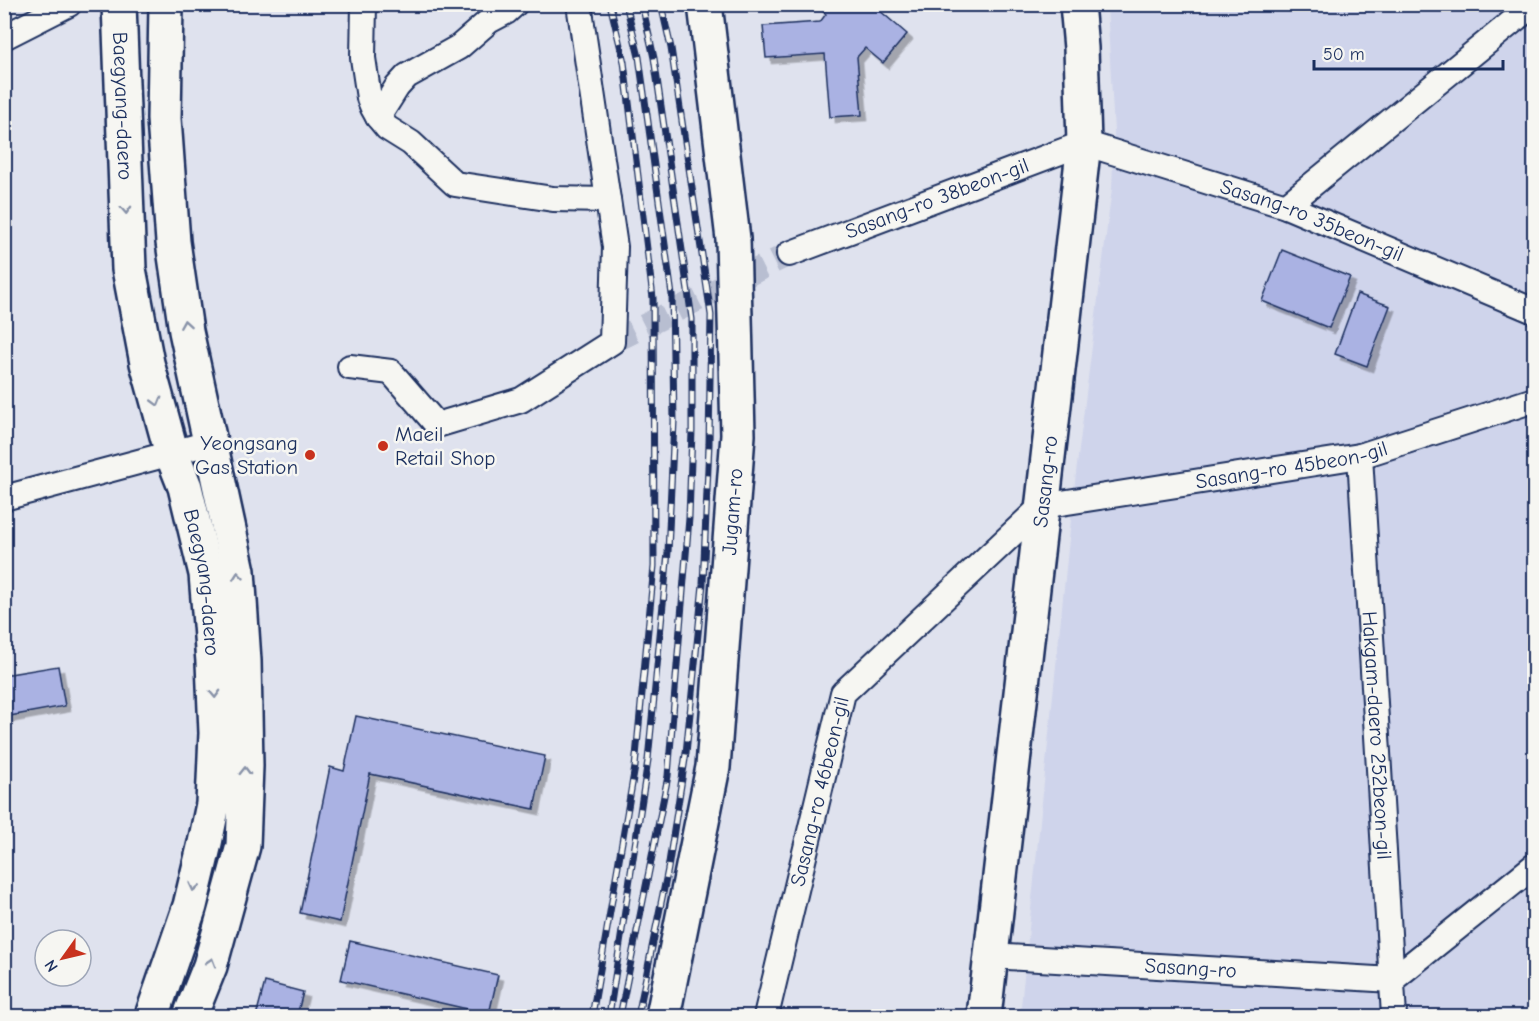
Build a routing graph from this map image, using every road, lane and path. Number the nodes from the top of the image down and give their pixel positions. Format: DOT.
graph roads {
  1 [pos="69,4"];
  2 [pos="119,4"];
  3 [pos="166,4"];
  4 [pos="364,4"];
  5 [pos="515,4"];
  6 [pos="579,4"];
  7 [pos="705,4"];
  8 [pos="1077,4"];
  9 [pos="1534,4"];
  10 [pos="4,37"];
  11 [pos="378,117"];
  12 [pos="1084,143"];
  13 [pos="608,200"];
  14 [pos="1286,206"];
  15 [pos="789,254"];
  16 [pos="1534,311"];
  17 [pos="350,367"];
  18 [pos="1534,400"];
  19 [pos="209,443"];
  20 [pos="172,454"];
  21 [pos="1359,456"];
  22 [pos="4,498"];
  23 [pos="1042,506"];
  24 [pos="1534,866"];
  25 [pos="990,956"];
  26 [pos="1392,980"];
  27 [pos="152,1017"];
  28 [pos="190,1017"];
  29 [pos="663,1017"];
  30 [pos="766,1017"];
  31 [pos="984,1017"];
  32 [pos="1394,1017"];
  1 -- 10 [label="street"];
  2 -- 20 [label="main road, Baegyang-daero, one-way"];
  19 -- 3 [label="main road, Baegyang-daero, one-way"];
  4 -- 11 [label="street"];
  5 -- 11 [label="street"];
  6 -- 13 [label="street"];
  7 -- 29 [label="main road, Jugam-ro"];
  8 -- 12 [label="main road, Sasang-ro"];
  9 -- 14 [label="street"];
  11 -- 13 [label="street"];
  12 -- 14 [label="street, Sasang-ro 35beon-gil"];
  12 -- 15 [label="street, Sasang-ro 38beon-gil"];
  12 -- 23 [label="main road, Sasang-ro"];
  13 -- 17 [label="street"];
  14 -- 16 [label="street, Sasang-ro 35beon-gil"];
  18 -- 21 [label="street, Sasang-ro 45beon-gil"];
  19 -- 20 [label="street"];
  28 -- 19 [label="main road, Baegyang-daero, one-way"];
  20 -- 22 [label="street"];
  20 -- 27 [label="main road, Baegyang-daero, one-way"];
  21 -- 23 [label="street, Sasang-ro 45beon-gil"];
  21 -- 26 [label="street, Hakgam-daero 252beon-gil"];
  23 -- 25 [label="main road, Sasang-ro"];
  23 -- 30 [label="street, Sasang-ro 46beon-gil"];
  24 -- 26 [label="street"];
  25 -- 26 [label="street, Sasang-ro"];
  25 -- 31 [label="main road, Sasang-ro"];
  26 -- 32 [label="street, Hakgam-daero 252beon-gil"];
}
